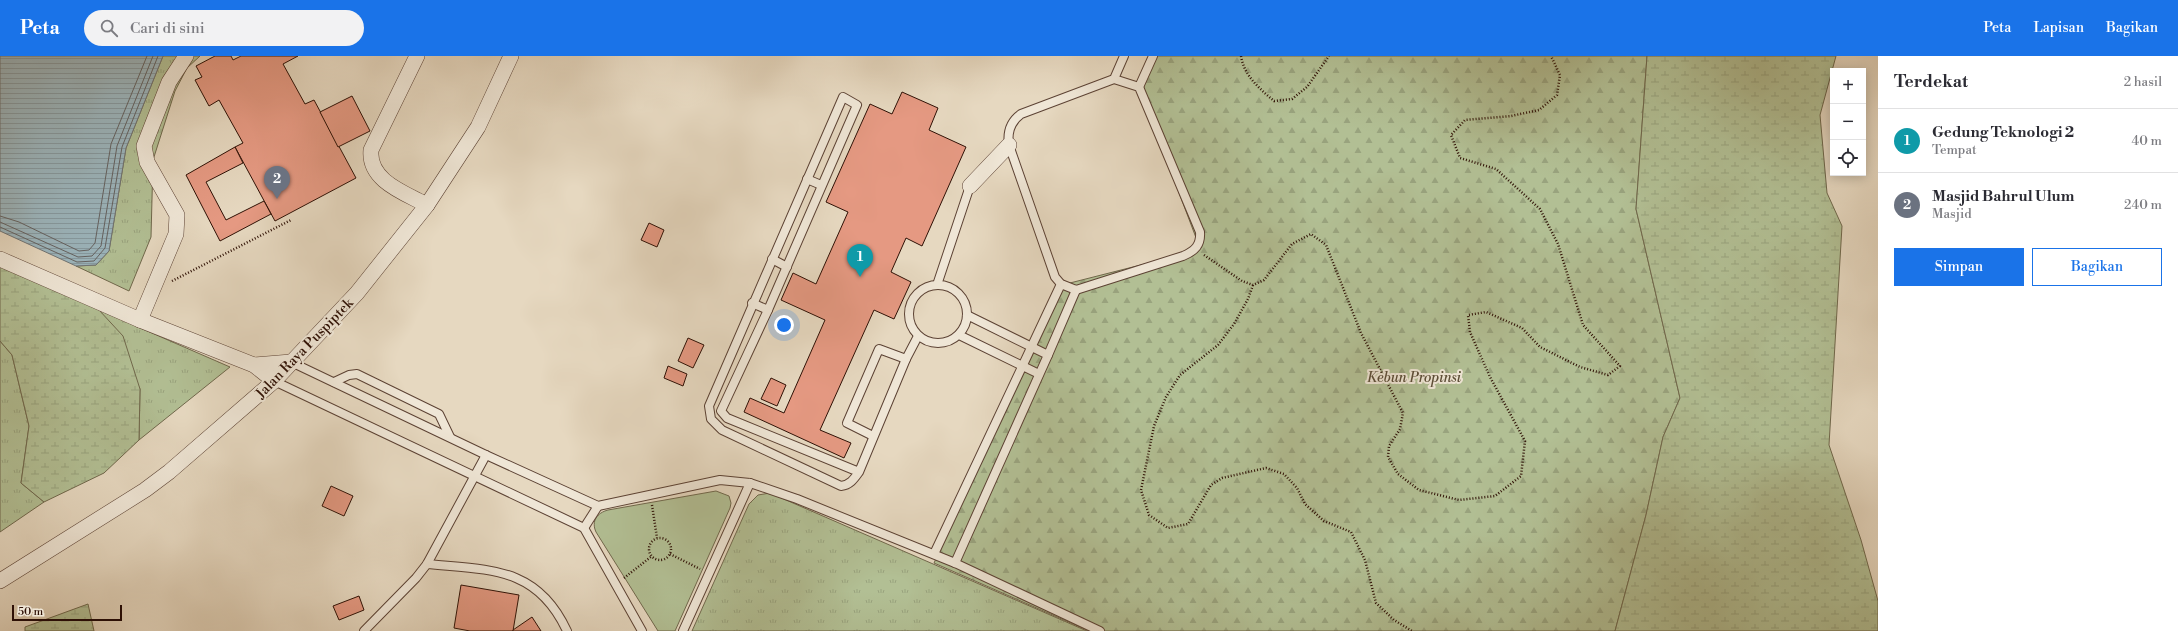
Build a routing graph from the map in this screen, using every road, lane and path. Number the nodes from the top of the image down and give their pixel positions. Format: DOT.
graph roads {
  1 [pos="186,56"];
  2 [pos="417,56"];
  3 [pos="512,56"];
  4 [pos="1124,56"];
  5 [pos="1153,56"];
  6 [pos="1241,56"];
  7 [pos="1330,56"];
  8 [pos="1551,56"];
  9 [pos="1114,79"];
  10 [pos="1139,87"];
  11 [pos="828,131"];
  12 [pos="842,138"];
  13 [pos="1009,145"];
  14 [pos="807,179"];
  15 [pos="821,185"];
  16 [pos="970,186"];
  17 [pos="427,205"];
  18 [pos="291,220"];
  19 [pos="787,223"];
  20 [pos="802,229"];
  21 [pos="1195,249"];
  22 [pos="0,259"];
  23 [pos="772,259"];
  24 [pos="786,267"];
  25 [pos="155,284"];
  26 [pos="1061,284"];
  27 [pos="937,285"];
  28 [pos="1253,285"];
  29 [pos="1076,290"];
  30 [pos="752,303"];
  31 [pos="768,310"];
  32 [pos="967,315"];
  33 [pos="140,320"];
  34 [pos="959,335"];
  35 [pos="918,336"];
  36 [pos="1032,348"];
  37 [pos="1048,355"];
  38 [pos="906,359"];
  39 [pos="291,362"];
  40 [pos="254,365"];
  41 [pos="1024,367"];
  42 [pos="1040,374"];
  43 [pos="274,381"];
  44 [pos="334,382"];
  45 [pos="727,418"];
  46 [pos="722,430"];
  47 [pos="450,436"];
  48 [pos="873,436"];
  49 [pos="486,455"];
  50 [pos="859,472"];
  51 [pos="476,477"];
  52 [pos="750,483"];
  53 [pos="650,494"];
  54 [pos="598,506"];
  55 [pos="584,528"];
  56 [pos="657,538"];
  57 [pos="670,554"];
  58 [pos="934,554"];
  59 [pos="652,556"];
  60 [pos="955,563"];
  61 [pos="427,564"];
  62 [pos="709,573"];
  63 [pos="0,581"];
  64 [pos="616,585"];
  65 [pos="364,631"];
  66 [pos="568,631"];
  67 [pos="642,631"];
  68 [pos="682,631"];
  69 [pos="1100,631"];
  70 [pos="1412,631"];
  1 -- 25 [label="street"];
  2 -- 17 [label="street"];
  3 -- 17 [label="street, Jalan Raya Puspiptek"];
  4 -- 9 [label="lane"];
  5 -- 10 [label="lane"];
  6 -- 7 [label="path"];
  8 -- 28 [label="path"];
  9 -- 10 [label="lane"];
  9 -- 13 [label="lane"];
  10 -- 21 [label="lane"];
  11 -- 12 [label="lane"];
  11 -- 12 [label="lane"];
  11 -- 14 [label="lane"];
  12 -- 15 [label="lane"];
  13 -- 16 [label="street"];
  13 -- 26 [label="lane"];
  14 -- 15 [label="lane"];
  14 -- 19 [label="lane"];
  15 -- 20 [label="lane"];
  16 -- 27 [label="lane"];
  17 -- 39 [label="street, Jalan Raya Puspiptek"];
  18 -- 25 [label="path"];
  19 -- 20 [label="lane"];
  19 -- 23 [label="lane"];
  20 -- 24 [label="lane"];
  21 -- 28 [label="path"];
  21 -- 29 [label="lane"];
  22 -- 33 [label="street"];
  23 -- 24 [label="lane"];
  23 -- 30 [label="lane"];
  24 -- 31 [label="lane"];
  25 -- 33 [label="street"];
  26 -- 29 [label="lane"];
  26 -- 36 [label="lane"];
  27 -- 32 [label="lane"];
  27 -- 35 [label="lane"];
  28 -- 70 [label="path"];
  29 -- 37 [label="lane"];
  30 -- 31 [label="lane"];
  30 -- 46 [label="lane"];
  31 -- 45 [label="lane"];
  32 -- 34 [label="lane"];
  32 -- 36 [label="lane"];
  33 -- 40 [label="street"];
  34 -- 35 [label="lane"];
  34 -- 41 [label="lane"];
  35 -- 38 [label="lane"];
  36 -- 37 [label="lane"];
  36 -- 41 [label="lane"];
  37 -- 42 [label="lane"];
  38 -- 48 [label="lane"];
  38 -- 48 [label="lane"];
  39 -- 40 [label="street"];
  39 -- 43 [label="street, Jalan Raya Puspiptek"];
  39 -- 44 [label="lane"];
  40 -- 43 [label="street"];
  41 -- 42 [label="lane"];
  41 -- 58 [label="lane"];
  42 -- 60 [label="lane"];
  43 -- 51 [label="lane"];
  43 -- 63 [label="street, Jalan Raya Puspiptek"];
  44 -- 47 [label="lane"];
  44 -- 47 [label="lane"];
  45 -- 46 [label="lane"];
  45 -- 50 [label="lane"];
  46 -- 50 [label="lane"];
  47 -- 49 [label="lane"];
  48 -- 50 [label="lane"];
  49 -- 51 [label="lane"];
  49 -- 54 [label="lane"];
  51 -- 55 [label="lane"];
  51 -- 61 [label="lane"];
  52 -- 53 [label="lane"];
  52 -- 58 [label="lane"];
  52 -- 62 [label="lane"];
  53 -- 54 [label="lane"];
  53 -- 56 [label="path"];
  54 -- 55 [label="lane"];
  55 -- 64 [label="lane"];
  56 -- 57 [label="path"];
  56 -- 59 [label="path"];
  57 -- 59 [label="path"];
  57 -- 62 [label="path"];
  58 -- 60 [label="lane"];
  59 -- 64 [label="path"];
  60 -- 69 [label="lane"];
  61 -- 65 [label="lane"];
  61 -- 66 [label="lane"];
  62 -- 68 [label="lane"];
  64 -- 67 [label="lane"];
}
